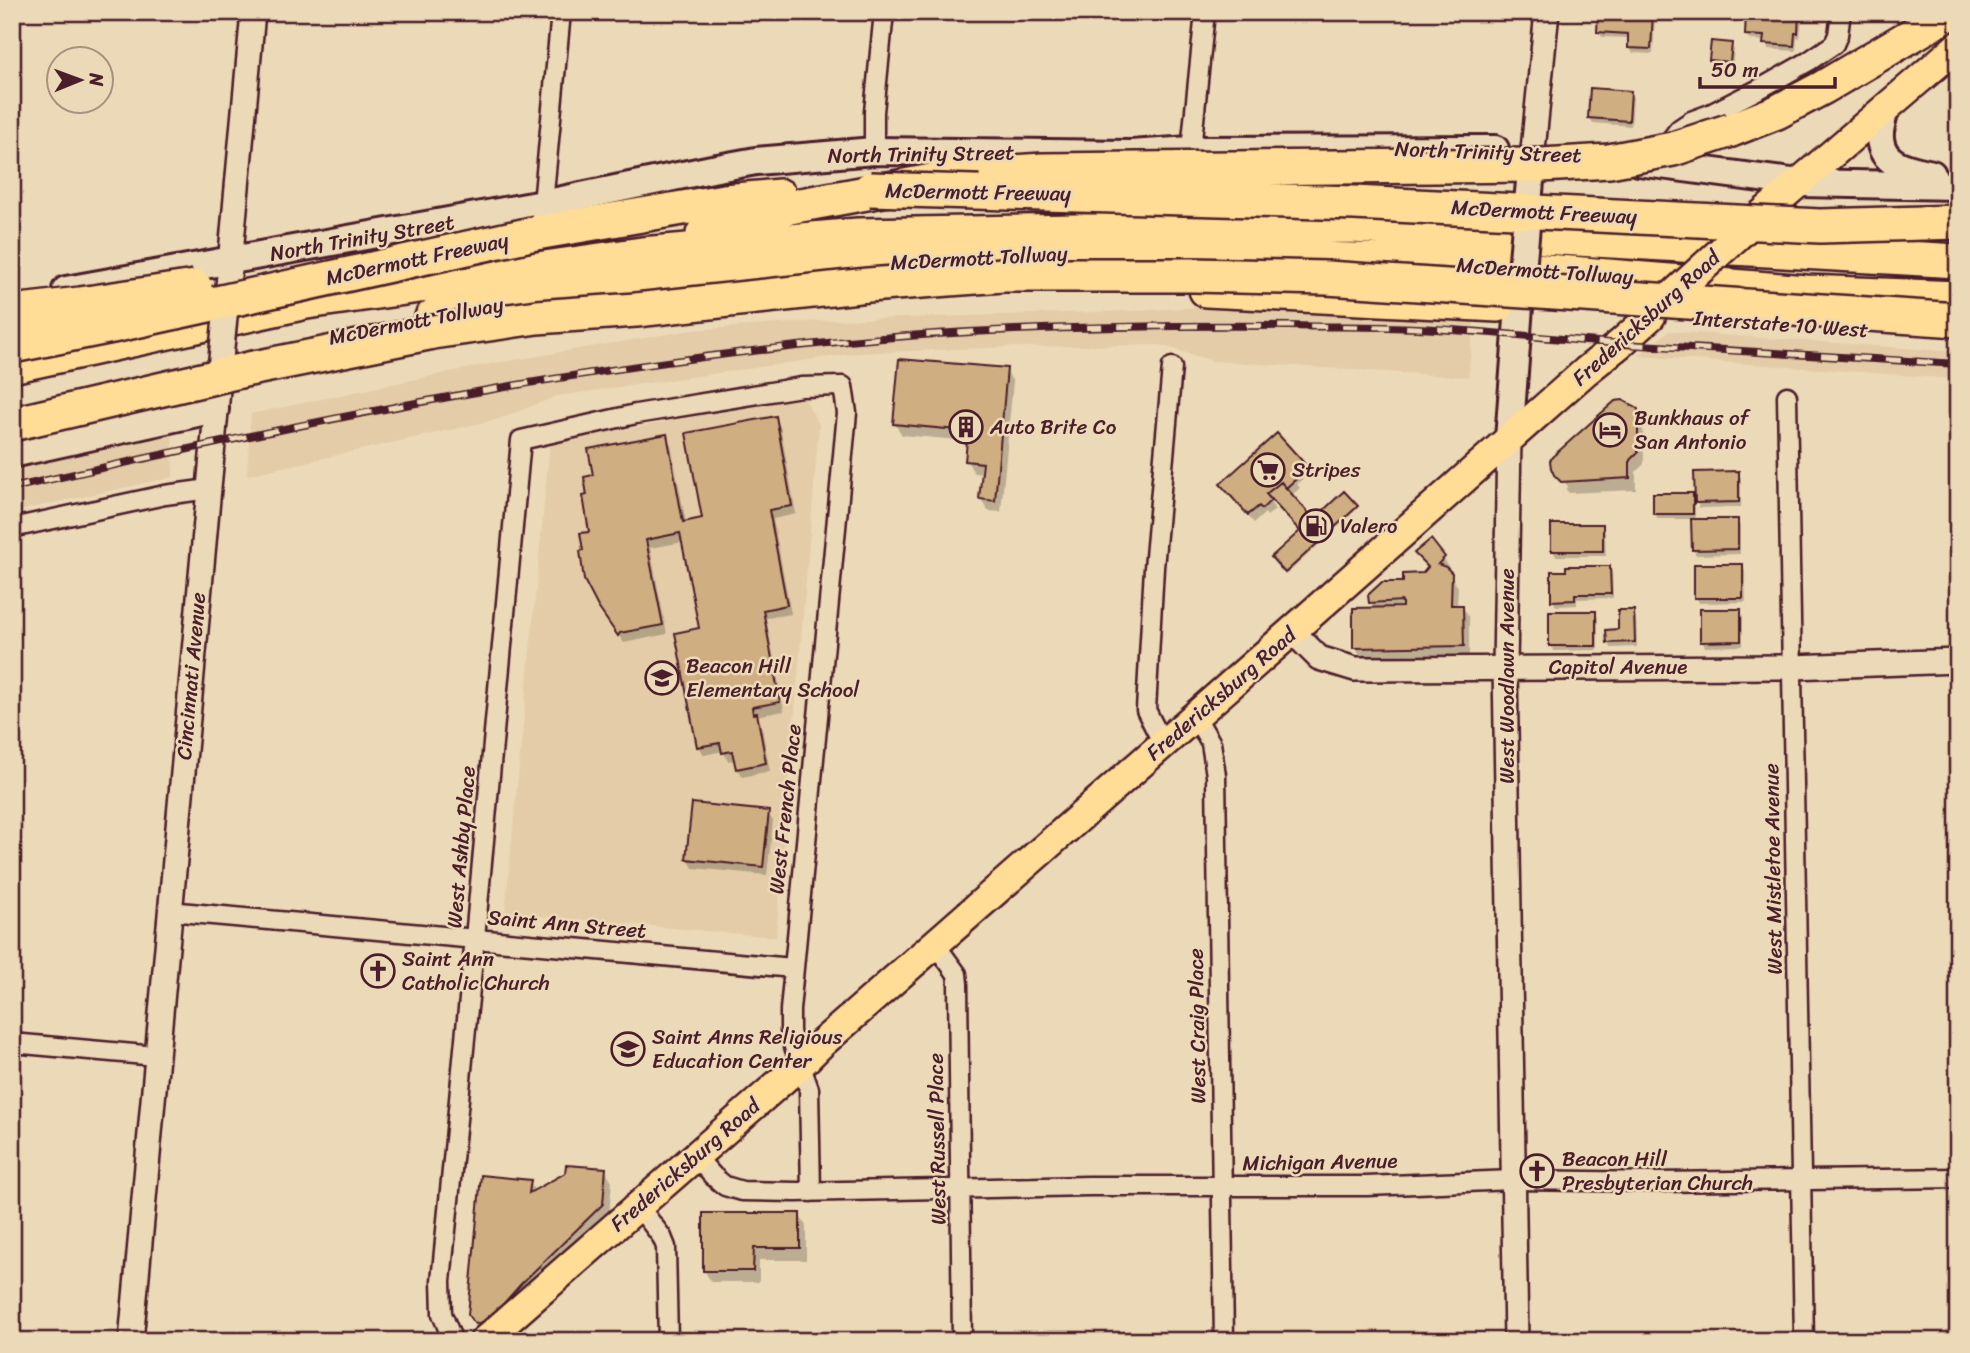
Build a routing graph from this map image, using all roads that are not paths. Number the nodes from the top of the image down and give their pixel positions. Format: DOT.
graph roads {
  1 [pos="253,12"];
  2 [pos="561,12"];
  3 [pos="884,12"];
  4 [pos="1205,12"];
  5 [pos="1547,12"];
  6 [pos="1841,12"];
  7 [pos="1951,12"];
  8 [pos="1958,46"];
  9 [pos="1885,109"];
  10 [pos="1191,150"];
  11 [pos="874,151"];
  12 [pos="1130,154"];
  13 [pos="1532,160"];
  14 [pos="1667,165"];
  15 [pos="1958,180"];
  16 [pos="1799,183"];
  17 [pos="1958,186"];
  18 [pos="870,189"];
  19 [pos="540,219"];
  20 [pos="1958,222"];
  21 [pos="642,254"];
  22 [pos="1958,261"];
  23 [pos="230,262"];
  24 [pos="728,274"];
  25 [pos="1958,298"];
  26 [pos="12,300"];
  27 [pos="1520,300"];
  28 [pos="1658,309"];
  29 [pos="12,312"];
  30 [pos="1958,320"];
  31 [pos="1958,336"];
  32 [pos="12,346"];
  33 [pos="12,366"];
  34 [pos="1172,367"];
  35 [pos="1787,396"];
  36 [pos="12,408"];
  37 [pos="215,409"];
  38 [pos="12,424"];
  39 [pos="1509,439"];
  40 [pos="521,440"];
  41 [pos="12,454"];
  42 [pos="209,489"];
  43 [pos="12,528"];
  44 [pos="1292,631"];
  45 [pos="1958,662"];
  46 [pos="1505,667"];
  47 [pos="1792,667"];
  48 [pos="1195,716"];
  49 [pos="1164,744"];
  50 [pos="169,911"];
  51 [pos="475,938"];
  52 [pos="935,944"];
  53 [pos="793,968"];
  54 [pos="12,1043"];
  55 [pos="156,1056"];
  56 [pos="801,1064"];
  57 [pos="696,1157"];
  58 [pos="1958,1178"];
  59 [pos="1513,1180"];
  60 [pos="1802,1181"];
  61 [pos="1223,1186"];
  62 [pos="960,1189"];
  63 [pos="811,1192"];
  64 [pos="639,1207"];
  65 [pos="131,1341"];
  66 [pos="453,1341"];
  67 [pos="484,1341"];
  68 [pos="668,1341"];
  69 [pos="962,1341"];
  70 [pos="1224,1341"];
  71 [pos="1516,1341"];
  72 [pos="1804,1341"];
  1 -- 23 [label="street, Cincinnati Avenue"];
  2 -- 19 [label="street"];
  3 -- 11 [label="street"];
  4 -- 10 [label="street"];
  5 -- 13 [label="street, West Woodlawn Avenue"];
  6 -- 14 [label="street"];
  7 -- 18 [label="highway, bridge"];
  8 -- 9 [label="main road, Fredericksburg Road"];
  9 -- 15 [label="main road"];
  9 -- 16 [label="main road, Fredericksburg Road"];
  10 -- 12 [label="main road, North Trinity Street"];
  10 -- 13 [label="main road, North Trinity Street"];
  11 -- 12 [label="main road, North Trinity Street"];
  11 -- 19 [label="main road, North Trinity Street"];
  12 -- 21 [label="highway"];
  13 -- 14 [label="main road, North Trinity Street"];
  13 -- 27 [label="main road, West Woodlawn Avenue, bridge"];
  14 -- 16 [label="main road, North Trinity Street"];
  16 -- 17 [label="main road"];
  16 -- 28 [label="main road, Fredericksburg Road, bridge"];
  18 -- 19 [label="highway, McDermott Freeway"];
  18 -- 20 [label="highway, McDermott Freeway, bridge"];
  19 -- 23 [label="main road, North Trinity Street"];
  19 -- 29 [label="highway, bridge"];
  19 -- 32 [label="highway, McDermott Freeway, bridge"];
  21 -- 22 [label="highway, McDermott Tollway"];
  21 -- 33 [label="highway, McDermott Tollway"];
  23 -- 26 [label="main road, North Trinity Street"];
  23 -- 37 [label="street, Cincinnati Avenue, bridge"];
  24 -- 25 [label="highway, McDermott Tollway"];
  24 -- 27 [label="highway"];
  24 -- 36 [label="highway, McDermott Tollway"];
  27 -- 28 [label="main road, Interstate 10 West"];
  27 -- 39 [label="main road, West Woodlawn Avenue"];
  28 -- 31 [label="main road, Interstate 10 West"];
  28 -- 39 [label="main road, Fredericksburg Road"];
  30 -- 38 [label="highway, bridge"];
  34 -- 49 [label="street"];
  35 -- 47 [label="street, West Mistletoe Avenue"];
  37 -- 41 [label="main road"];
  37 -- 42 [label="street, Cincinnati Avenue"];
  39 -- 44 [label="main road, Fredericksburg Road"];
  39 -- 46 [label="street, West Woodlawn Avenue"];
  40 -- 51 [label="street, West Ashby Place"];
  40 -- 53 [label="street, West French Place"];
  42 -- 43 [label="street"];
  42 -- 50 [label="street, Cincinnati Avenue"];
  44 -- 46 [label="street, Capitol Avenue"];
  44 -- 48 [label="main road, Fredericksburg Road"];
  45 -- 47 [label="street, Capitol Avenue"];
  46 -- 47 [label="street, Capitol Avenue"];
  46 -- 59 [label="street, West Woodlawn Avenue"];
  47 -- 60 [label="street, West Mistletoe Avenue"];
  48 -- 49 [label="main road, Fredericksburg Road"];
  48 -- 61 [label="street, West Craig Place"];
  49 -- 52 [label="main road, Fredericksburg Road"];
  50 -- 51 [label="street, Saint Ann Street"];
  50 -- 55 [label="street, Cincinnati Avenue"];
  51 -- 53 [label="street, Saint Ann Street"];
  51 -- 66 [label="street, West Ashby Place"];
  52 -- 56 [label="main road, Fredericksburg Road"];
  52 -- 62 [label="street, West Russell Place"];
  53 -- 56 [label="street, West French Place"];
  54 -- 55 [label="street"];
  55 -- 65 [label="street, Cincinnati Avenue"];
  56 -- 57 [label="main road, Fredericksburg Road"];
  56 -- 63 [label="street, West French Place"];
  57 -- 63 [label="street, Michigan Avenue"];
  57 -- 64 [label="main road, Fredericksburg Road"];
  58 -- 60 [label="street, Michigan Avenue"];
  59 -- 60 [label="street, Michigan Avenue"];
  59 -- 61 [label="street, Michigan Avenue"];
  59 -- 71 [label="street, West Woodlawn Avenue"];
  60 -- 72 [label="street, West Mistletoe Avenue"];
  61 -- 62 [label="street, Michigan Avenue"];
  61 -- 70 [label="street, West Craig Place"];
  62 -- 63 [label="street, Michigan Avenue"];
  62 -- 69 [label="street, West Russell Place"];
  64 -- 67 [label="main road, Fredericksburg Road"];
  64 -- 68 [label="street"];
}
